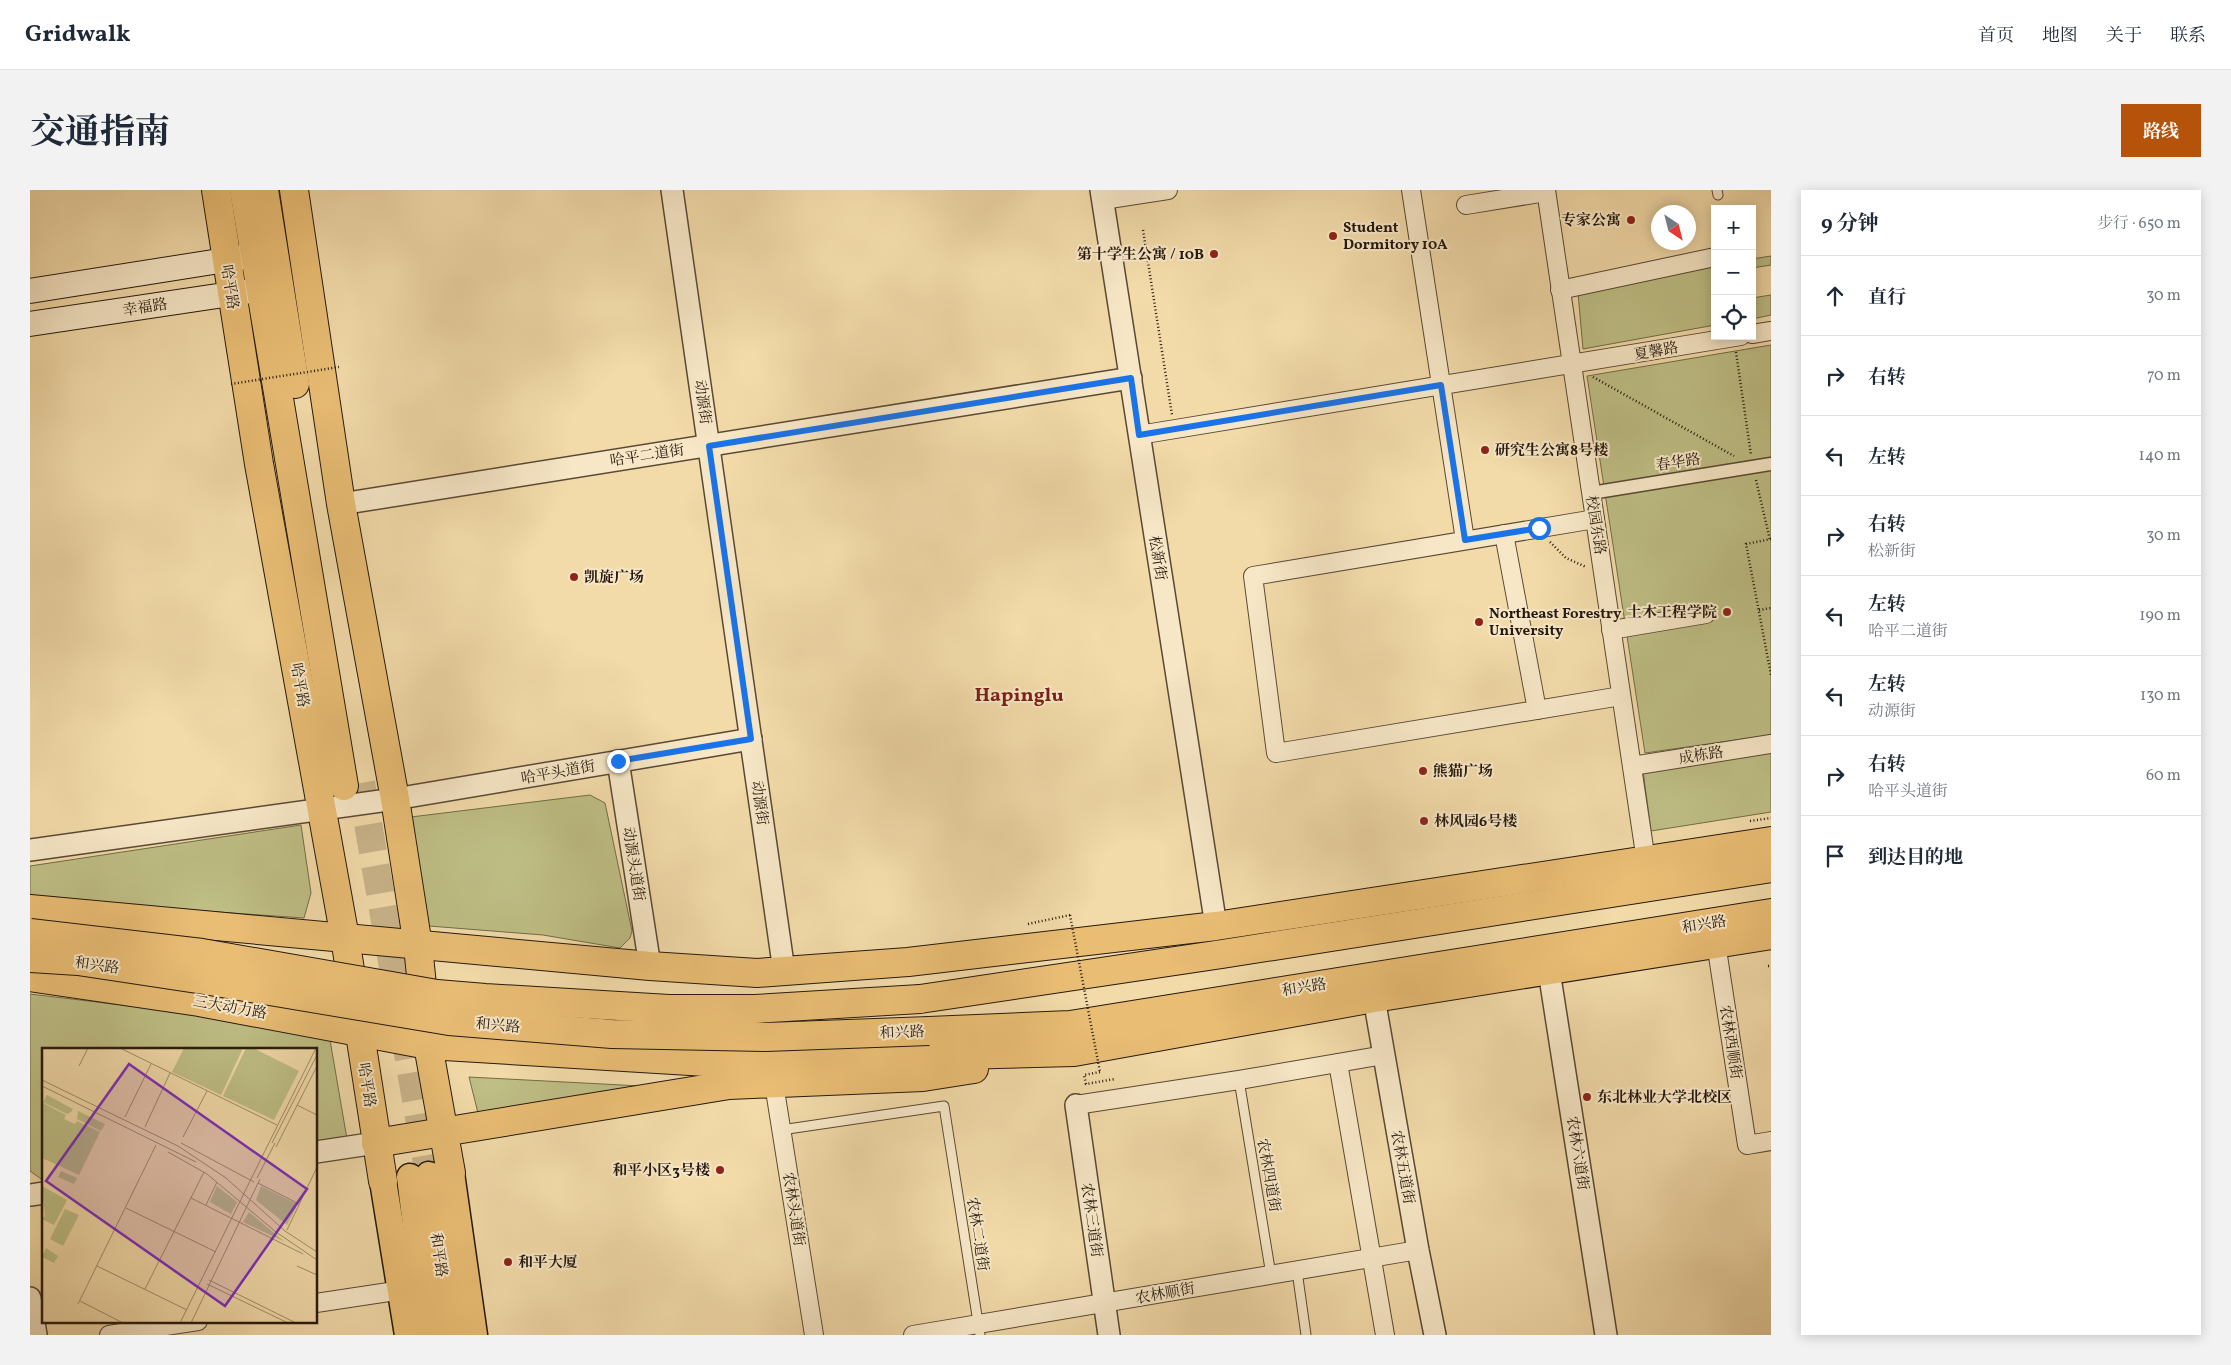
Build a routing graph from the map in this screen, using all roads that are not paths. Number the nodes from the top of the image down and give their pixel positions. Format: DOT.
graph roads {
  1 [pos="216,190"];
  2 [pos="244,190"];
  3 [pos="264,190"];
  4 [pos="294,190"];
  5 [pos="672,190"];
  6 [pos="1168,190"];
  7 [pos="1411,190"];
  8 [pos="1546,191"];
  9 [pos="1102,195"];
  10 [pos="1466,205"];
  11 [pos="254,255"];
  12 [pos="1711,258"];
  13 [pos="226,260"];
  14 [pos="306,270"];
  15 [pos="260,290"];
  16 [pos="1560,290"];
  17 [pos="30,291"];
  18 [pos="231,294"];
  19 [pos="30,324"];
  20 [pos="1771,331"];
  21 [pos="1756,333"];
  22 [pos="1719,340"];
  23 [pos="290,357"];
  24 [pos="1572,365"];
  25 [pos="1131,378"];
  26 [pos="1441,385"];
  27 [pos="1139,435"];
  28 [pos="709,446"];
  29 [pos="260,464"];
  30 [pos="1771,464"];
  31 [pos="1591,493"];
  32 [pos="341,504"];
  33 [pos="1595,519"];
  34 [pos="1504,534"];
  35 [pos="1465,540"];
  36 [pos="1706,614"];
  37 [pos="1611,630"];
  38 [pos="1621,696"];
  39 [pos="1538,710"];
  40 [pos="751,739"];
  41 [pos="1771,744"];
  42 [pos="618,761"];
  43 [pos="1632,766"];
  44 [pos="395,800"];
  45 [pos="323,810"];
  46 [pos="1771,841"];
  47 [pos="30,850"];
  48 [pos="1646,861"];
  49 [pos="1771,868"];
  50 [pos="30,910"];
  51 [pos="1771,913"];
  52 [pos="1227,924"];
  53 [pos="30,933"];
  54 [pos="1771,935"];
  55 [pos="345,938"];
  56 [pos="1716,943"];
  57 [pos="418,946"];
  58 [pos="30,958"];
  59 [pos="650,966"];
  60 [pos="784,970"];
  61 [pos="1550,971"];
  62 [pos="30,977"];
  63 [pos="988,990"];
  64 [pos="1374,998"];
  65 [pos="1228,1024"];
  66 [pos="1070,1025"];
  67 [pos="358,1030"];
  68 [pos="428,1045"];
  69 [pos="1074,1052"];
  70 [pos="1384,1055"];
  71 [pos="1338,1063"];
  72 [pos="1239,1080"];
  73 [pos="774,1084"];
  74 [pos="1076,1105"];
  75 [pos="781,1130"];
  76 [pos="444,1132"];
  77 [pos="1771,1141"];
  78 [pos="376,1143"];
  79 [pos="318,1152"];
  80 [pos="430,1175"];
  81 [pos="383,1181"];
  82 [pos="1418,1250"];
  83 [pos="1372,1258"];
  84 [pos="1297,1271"];
  85 [pos="1272,1275"];
  86 [pos="402,1290"];
  87 [pos="30,1298"];
  88 [pos="318,1303"];
  89 [pos="1104,1303"];
  90 [pos="192,1322"];
  91 [pos="979,1330"];
  92 [pos="36,1335"];
  93 [pos="109,1335"];
  94 [pos="408,1335"];
  95 [pos="430,1335"];
  96 [pos="450,1335"];
  97 [pos="474,1335"];
  98 [pos="814,1335"];
  99 [pos="913,1335"];
  100 [pos="1109,1335"];
  101 [pos="1306,1335"];
  102 [pos="1385,1335"];
  103 [pos="1435,1335"];
  104 [pos="1606,1335"];
  1 -- 13 [label="highway, 哈平路"];
  2 -- 11 [label="highway, 哈平路"];
  3 -- 23 [label="highway, 哈平路"];
  4 -- 14 [label="highway"];
  5 -- 28 [label="street, 动源街"];
  6 -- 9 [label="street"];
  7 -- 26 [label="street"];
  8 -- 10 [label="street"];
  8 -- 16 [label="street, 校园东路"];
  9 -- 25 [label="street, 松新街"];
  11 -- 13 [label="main road"];
  11 -- 15 [label="highway, 哈平路"];
  12 -- 16 [label="street"];
  13 -- 17 [label="main road"];
  13 -- 18 [label="highway, 哈平路"];
  14 -- 23 [label="highway"];
  14 -- 32 [label="highway"];
  15 -- 18 [label="main road, 幸福路"];
  15 -- 23 [label="highway, 哈平路"];
  15 -- 29 [label="highway"];
  16 -- 24 [label="street, 校园东路"];
  18 -- 19 [label="main road, 幸福路"];
  18 -- 29 [label="highway, 哈平路"];
  20 -- 21 [label="street"];
  22 -- 24 [label="street, 夏馨路"];
  24 -- 26 [label="street, 夏馨路"];
  24 -- 31 [label="street, 校园东路"];
  25 -- 27 [label="street, 松新街"];
  25 -- 28 [label="street, 哈平二道街"];
  26 -- 27 [label="street, 夏馨路"];
  26 -- 35 [label="street"];
  27 -- 52 [label="street, 松新街"];
  28 -- 32 [label="street, 哈平二道街"];
  28 -- 40 [label="street, 动源街"];
  29 -- 45 [label="highway, 哈平路"];
  30 -- 31 [label="street, 春华路"];
  31 -- 33 [label="street, 校园东路"];
  32 -- 44 [label="highway"];
  33 -- 34 [label="street"];
  33 -- 37 [label="street, 校园东路"];
  34 -- 35 [label="street"];
  34 -- 39 [label="street"];
  35 -- 39 [label="street"];
  36 -- 37 [label="street"];
  37 -- 38 [label="street, 校园东路"];
  38 -- 39 [label="street"];
  38 -- 43 [label="street, 校园东路"];
  40 -- 42 [label="street, 哈平头道街"];
  40 -- 60 [label="street, 动源街"];
  41 -- 43 [label="street, 成栋路"];
  42 -- 44 [label="street, 哈平头道街"];
  42 -- 59 [label="street, 动源头道街"];
  43 -- 48 [label="street, 校园东路"];
  44 -- 45 [label="street, 哈平头道街"];
  44 -- 57 [label="highway"];
  45 -- 47 [label="street, 哈平头道街"];
  45 -- 55 [label="highway, 哈平路"];
  46 -- 48 [label="highway"];
  48 -- 52 [label="highway"];
  49 -- 63 [label="highway"];
  50 -- 55 [label="highway"];
  51 -- 66 [label="highway, 和兴路"];
  52 -- 60 [label="highway"];
  52 -- 63 [label="highway"];
  53 -- 63 [label="highway, bridge"];
  54 -- 56 [label="highway, 和兴路"];
  55 -- 57 [label="highway"];
  55 -- 67 [label="highway, 哈平路"];
  56 -- 61 [label="highway, 和兴路"];
  56 -- 77 [label="street, 农林西顺街"];
  57 -- 59 [label="highway"];
  57 -- 68 [label="highway"];
  58 -- 66 [label="highway, 和兴路, bridge"];
  59 -- 60 [label="highway"];
  61 -- 64 [label="highway, 和兴路"];
  61 -- 104 [label="street, 农林六道街"];
  62 -- 67 [label="highway, 三大动力路"];
  64 -- 65 [label="highway, 和兴路"];
  64 -- 70 [label="street, 农林五道街"];
  65 -- 66 [label="highway"];
  65 -- 69 [label="highway, 和兴路"];
  67 -- 68 [label="highway, 三大动力路"];
  67 -- 78 [label="highway, 哈平路"];
  68 -- 69 [label="highway, 和兴路"];
  68 -- 76 [label="highway"];
  69 -- 73 [label="highway, 和兴路"];
  70 -- 71 [label="street"];
  70 -- 82 [label="street, 农林五道街"];
  71 -- 72 [label="street"];
  71 -- 83 [label="street"];
  72 -- 74 [label="street"];
  72 -- 85 [label="lane, 农林四道街"];
  73 -- 75 [label="street, 农林头道街"];
  73 -- 76 [label="highway, 和兴路"];
  74 -- 89 [label="street, 农林三道街"];
  75 -- 91 [label="lane, 农林二道街"];
  75 -- 98 [label="street, 农林头道街"];
  76 -- 78 [label="highway, 和兴路"];
  76 -- 80 [label="highway"];
  78 -- 79 [label="street"];
  78 -- 81 [label="highway, 哈平路"];
  80 -- 95 [label="main road, 和平路"];
  80 -- 96 [label="main road, 和平路"];
  80 -- 97 [label="main road"];
  81 -- 86 [label="main road"];
  82 -- 83 [label="street, 农林顺街"];
  82 -- 103 [label="street, 农林五道街"];
  83 -- 84 [label="street, 农林顺街"];
  83 -- 102 [label="street"];
  84 -- 85 [label="street, 农林顺街"];
  84 -- 101 [label="lane"];
  85 -- 89 [label="street, 农林顺街"];
  86 -- 88 [label="street"];
  86 -- 94 [label="main road"];
  87 -- 92 [label="street"];
  89 -- 91 [label="street, 农林顺街"];
  89 -- 100 [label="street, 农林三道街"];
  90 -- 93 [label="street"];
  91 -- 99 [label="street, 农林顺街"];
}
